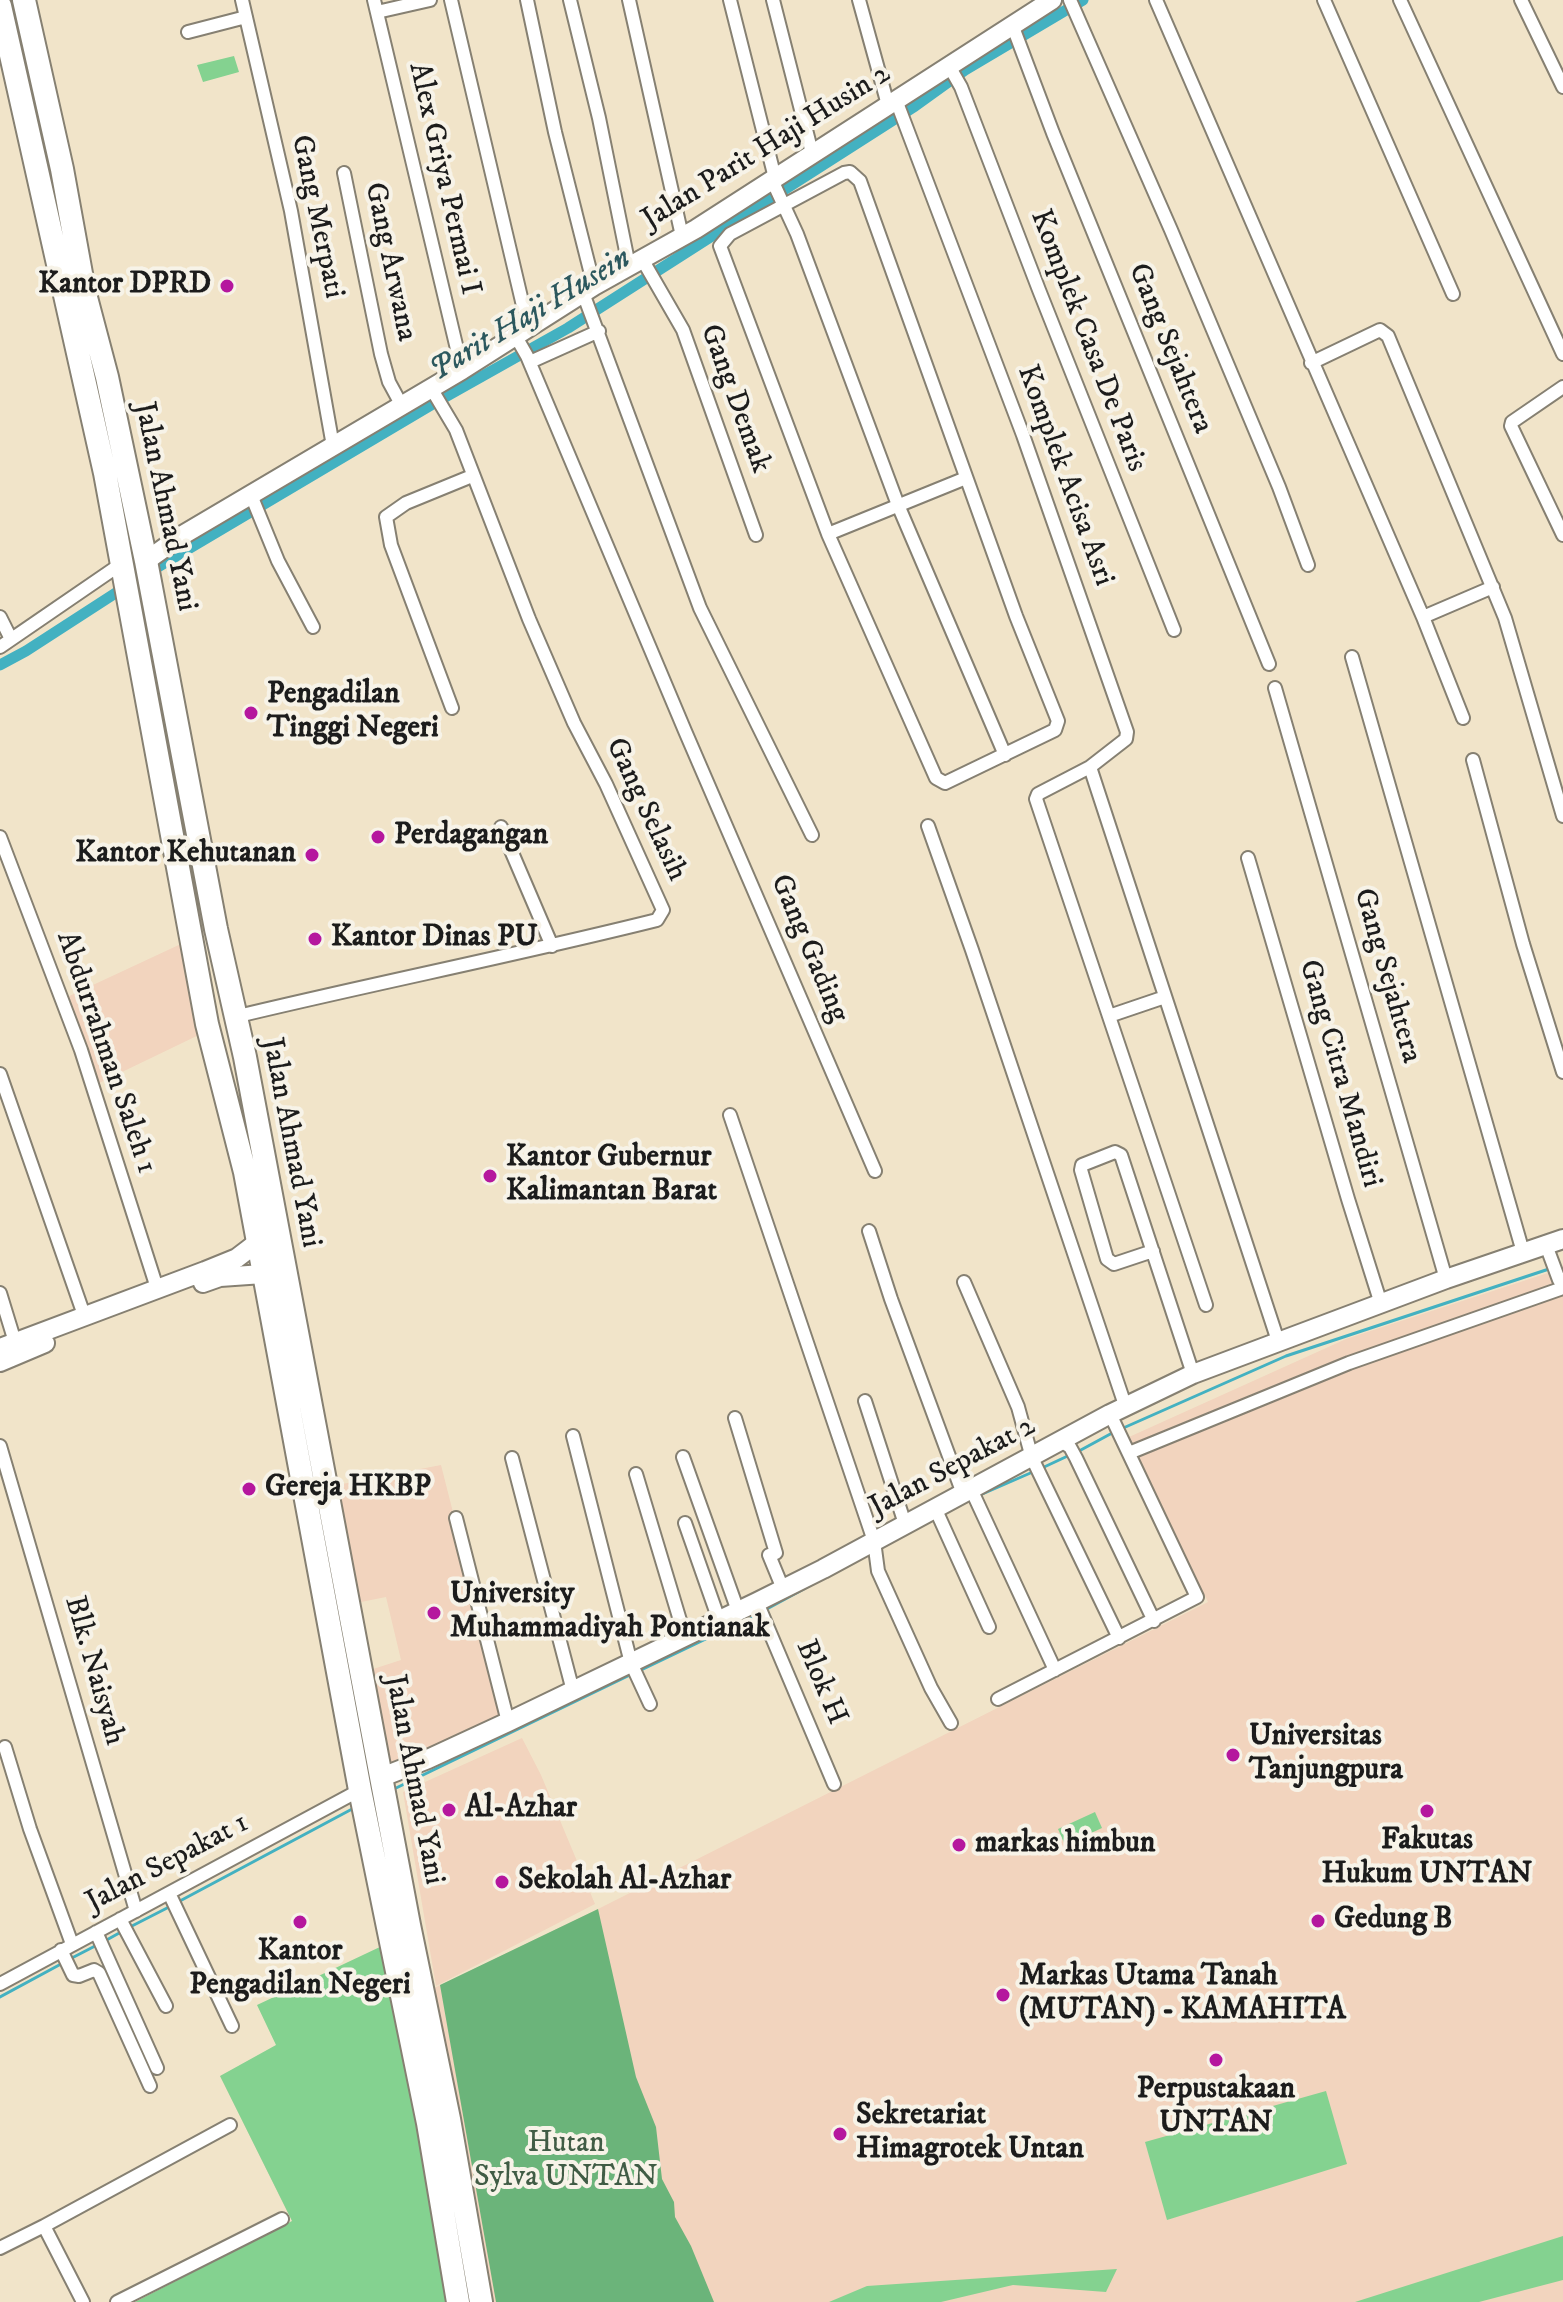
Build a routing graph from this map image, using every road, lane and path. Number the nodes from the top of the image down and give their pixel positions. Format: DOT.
graph roads {
  1 [pos="24,0"];
  2 [pos="242,0"];
  3 [pos="430,0"];
  4 [pos="451,0"];
  5 [pos="527,0"];
  6 [pos="570,0"];
  7 [pos="629,0"];
  8 [pos="730,0"];
  9 [pos="773,0"];
  10 [pos="859,0"];
  11 [pos="1070,0"];
  12 [pos="1156,0"];
  13 [pos="1324,0"];
  14 [pos="1400,0"];
  15 [pos="1521,0"];
  16 [pos="1049,1"];
  17 [pos="0,6"];
  18 [pos="375,6"];
  19 [pos="246,17"];
  20 [pos="1014,29"];
  21 [pos="188,32"];
  22 [pos="951,69"];
  23 [pos="1563,87"];
  24 [pos="894,104"];
  25 [pos="812,153"];
  26 [pos="61,164"];
  27 [pos="36,169"];
  28 [pos="344,173"];
  29 [pos="774,181"];
  30 [pos="784,201"];
  31 [pos="682,236"];
  32 [pos="639,264"];
  33 [pos="1453,294"];
  34 [pos="589,299"];
  35 [pos="599,331"];
  36 [pos="521,335"];
  37 [pos="1563,354"];
  38 [pos="529,359"];
  39 [pos="1311,363"];
  40 [pos="462,370"];
  41 [pos="1563,387"];
  42 [pos="434,392"];
  43 [pos="402,406"];
  44 [pos="333,446"];
  45 [pos="472,476"];
  46 [pos="966,478"];
  47 [pos="251,495"];
  48 [pos="898,505"];
  49 [pos="828,534"];
  50 [pos="756,535"];
  51 [pos="1563,535"];
  52 [pos="181,536"];
  53 [pos="141,539"];
  54 [pos="1308,565"];
  55 [pos="148,570"];
  56 [pos="124,579"];
  57 [pos="1493,587"];
  58 [pos="0,617"];
  59 [pos="1423,617"];
  60 [pos="313,627"];
  61 [pos="1174,630"];
  62 [pos="5,643"];
  63 [pos="1352,657"];
  64 [pos="1269,664"];
  65 [pos="1275,688"];
  66 [pos="452,708"];
  67 [pos="1463,718"];
  68 [pos="1005,755"];
  69 [pos="1473,760"];
  70 [pos="1090,767"];
  71 [pos="1563,816"];
  72 [pos="928,826"];
  73 [pos="501,827"];
  74 [pos="812,835"];
  75 [pos="0,837"];
  76 [pos="1248,858"];
  77 [pos="216,929"];
  78 [pos="190,935"];
  79 [pos="552,946"];
  80 [pos="1165,997"];
  81 [pos="1109,1016"];
  82 [pos="234,1017"];
  83 [pos="1563,1072"];
  84 [pos="0,1074"];
  85 [pos="730,1115"];
  86 [pos="875,1171"];
  87 [pos="869,1231"];
  88 [pos="258,1242"];
  89 [pos="1553,1247"];
  90 [pos="1153,1251"];
  91 [pos="1523,1252"];
  92 [pos="263,1274"];
  93 [pos="1446,1279"];
  94 [pos="1560,1281"];
  95 [pos="964,1282"];
  96 [pos="168,1288"];
  97 [pos="0,1293"];
  98 [pos="1381,1304"];
  99 [pos="1206,1305"];
  100 [pos="84,1315"];
  101 [pos="1278,1341"];
  102 [pos="8,1345"];
  103 [pos="0,1362"];
  104 [pos="1193,1374"];
  105 [pos="865,1401"];
  106 [pos="735,1418"];
  107 [pos="1117,1420"];
  108 [pos="573,1436"];
  109 [pos="0,1446"];
  110 [pos="1069,1449"];
  111 [pos="1129,1453"];
  112 [pos="683,1457"];
  113 [pos="512,1458"];
  114 [pos="1033,1461"];
  115 [pos="636,1474"];
  116 [pos="972,1496"];
  117 [pos="938,1514"];
  118 [pos="456,1518"];
  119 [pos="685,1523"];
  120 [pos="905,1524"];
  121 [pos="876,1552"];
  122 [pos="783,1589"];
  123 [pos="760,1609"];
  124 [pos="738,1611"];
  125 [pos="719,1620"];
  126 [pos="1154,1621"];
  127 [pos="989,1627"];
  128 [pos="685,1637"];
  129 [pos="1119,1638"];
  130 [pos="1055,1670"];
  131 [pos="631,1674"];
  132 [pos="573,1691"];
  133 [pos="355,1696"];
  134 [pos="998,1699"];
  135 [pos="650,1704"];
  136 [pos="508,1722"];
  137 [pos="951,1723"];
  138 [pos="5,1747"];
  139 [pos="834,1784"];
  140 [pos="373,1794"];
  141 [pos="171,1897"];
  142 [pos="136,1911"];
  143 [pos="126,1928"];
  144 [pos="100,1941"];
  145 [pos="67,1955"];
  146 [pos="0,1983"];
  147 [pos="166,2006"];
  148 [pos="232,2026"];
  149 [pos="157,2068"];
  150 [pos="150,2086"];
  151 [pos="230,2125"];
  152 [pos="282,2219"];
  153 [pos="44,2226"];
  154 [pos="0,2248"];
  155 [pos="83,2302"];
  156 [pos="117,2302"];
  157 [pos="458,2302"];
  158 [pos="481,2302"];
  1 -- 26 [label="highway, Jalan Ahmad Yani"];
  2 -- 19 [label="street, Gang Merpati"];
  3 -- 18 [label="street"];
  4 -- 36 [label="street, Alex Griya Permai I"];
  5 -- 34 [label="street"];
  6 -- 32 [label="street, Gang Demak"];
  7 -- 31 [label="street"];
  8 -- 29 [label="street"];
  9 -- 25 [label="street"];
  10 -- 24 [label="street"];
  11 -- 54 [label="street"];
  12 -- 39 [label="street"];
  13 -- 33 [label="street"];
  14 -- 37 [label="street"];
  15 -- 23 [label="street"];
  16 -- 20 [label="street, Jalan Parit Haji Husin 2"];
  17 -- 27 [label="highway, Jalan Ahmad Yani"];
  18 -- 40 [label="street, Alex Griya Permai I"];
  19 -- 21 [label="street"];
  19 -- 44 [label="street, Gang Merpati"];
  20 -- 22 [label="street, Jalan Parit Haji Husin 2"];
  20 -- 64 [label="street, Gang Sejahtera"];
  22 -- 24 [label="street, Jalan Parit Haji Husin 2"];
  22 -- 61 [label="street, Komplek Casa De Paris"];
  24 -- 25 [label="street, Jalan Parit Haji Husin 2"];
  24 -- 70 [label="street, Komplek Acisa Asri"];
  25 -- 29 [label="street, Jalan Parit Haji Husin 2"];
  26 -- 27 [label="highway"];
  26 -- 53 [label="highway, Jalan Ahmad Yani"];
  27 -- 56 [label="highway, Jalan Ahmad Yani"];
  28 -- 43 [label="street, Gang Arwana"];
  29 -- 30 [label="street"];
  29 -- 31 [label="street, Jalan Parit Haji Husin 2"];
  30 -- 46 [label="street"];
  30 -- 48 [label="street"];
  30 -- 49 [label="street"];
  31 -- 32 [label="street, Jalan Parit Haji Husin 2"];
  32 -- 34 [label="street, Jalan Parit Haji Husin 2"];
  32 -- 50 [label="street, Gang Demak"];
  34 -- 35 [label="street"];
  34 -- 36 [label="street, Jalan Parit Haji Husin 2"];
  35 -- 38 [label="street"];
  35 -- 74 [label="street"];
  36 -- 38 [label="street, Alex Griya Permai I"];
  36 -- 40 [label="street, Jalan Parit Haji Husin 2"];
  38 -- 86 [label="street, Gang Gading"];
  39 -- 57 [label="street"];
  39 -- 59 [label="street"];
  40 -- 42 [label="street, Jalan Parit Haji Husin 2"];
  41 -- 51 [label="street"];
  42 -- 43 [label="street, Jalan Parit Haji Husin 2"];
  42 -- 45 [label="street, Gang Selasih"];
  43 -- 44 [label="street, Jalan Parit Haji Husin 2"];
  44 -- 47 [label="street, Jalan Parit Haji Husin 2"];
  45 -- 66 [label="street"];
  45 -- 79 [label="street, Gang Selasih"];
  46 -- 48 [label="street"];
  46 -- 68 [label="street"];
  47 -- 52 [label="street, Jalan Parit Haji Husin 2"];
  47 -- 60 [label="street"];
  48 -- 49 [label="street"];
  48 -- 68 [label="street"];
  49 -- 68 [label="street"];
  52 -- 53 [label="street"];
  52 -- 55 [label="street, Jalan Parit Haji Husin 2"];
  53 -- 55 [label="highway, Jalan Ahmad Yani"];
  55 -- 77 [label="highway, Jalan Ahmad Yani"];
  56 -- 62 [label="street"];
  56 -- 78 [label="highway, Jalan Ahmad Yani"];
  57 -- 59 [label="street"];
  57 -- 71 [label="street"];
  58 -- 62 [label="street"];
  59 -- 67 [label="street"];
  63 -- 91 [label="street"];
  65 -- 93 [label="street, Gang Sejahtera"];
  69 -- 83 [label="street"];
  70 -- 80 [label="street"];
  70 -- 81 [label="street, Komplek Acisa Asri"];
  72 -- 107 [label="street"];
  73 -- 79 [label="street"];
  75 -- 96 [label="street, Abdurrahman Saleh 1"];
  76 -- 98 [label="street, Gang Citra Mandiri"];
  77 -- 78 [label="highway"];
  77 -- 82 [label="highway, Jalan Ahmad Yani"];
  78 -- 88 [label="highway, Jalan Ahmad Yani"];
  79 -- 82 [label="street, Gang Selasih"];
  80 -- 81 [label="street"];
  80 -- 101 [label="street"];
  81 -- 99 [label="street"];
  82 -- 133 [label="highway, Jalan Ahmad Yani"];
  84 -- 100 [label="street"];
  85 -- 121 [label="street"];
  87 -- 116 [label="street"];
  88 -- 92 [label="highway, Jalan Ahmad Yani"];
  88 -- 96 [label="street"];
  89 -- 91 [label="street, Jalan Sepakat 2"];
  89 -- 94 [label="street"];
  90 -- 90 [label="street"];
  90 -- 104 [label="street"];
  91 -- 93 [label="street, Jalan Sepakat 2"];
  92 -- 96 [label="street"];
  92 -- 133 [label="highway, Jalan Ahmad Yani"];
  93 -- 98 [label="street, Jalan Sepakat 2"];
  94 -- 111 [label="street"];
  95 -- 114 [label="street"];
  96 -- 100 [label="street"];
  96 -- 103 [label="street"];
  97 -- 102 [label="street"];
  98 -- 101 [label="street, Jalan Sepakat 2"];
  100 -- 102 [label="street"];
  101 -- 104 [label="street, Jalan Sepakat 2"];
  104 -- 107 [label="street, Jalan Sepakat 2"];
  105 -- 120 [label="street"];
  106 -- 122 [label="street"];
  107 -- 110 [label="street, Jalan Sepakat 2"];
  107 -- 111 [label="street"];
  108 -- 131 [label="street"];
  109 -- 142 [label="street, Blk. Naisyah"];
  110 -- 114 [label="street, Jalan Sepakat 2"];
  110 -- 126 [label="street"];
  111 -- 126 [label="street"];
  112 -- 124 [label="street"];
  113 -- 132 [label="street"];
  114 -- 116 [label="street, Jalan Sepakat 2"];
  114 -- 129 [label="street"];
  115 -- 128 [label="street"];
  116 -- 117 [label="street, Jalan Sepakat 2"];
  116 -- 130 [label="street"];
  117 -- 120 [label="street, Jalan Sepakat 2"];
  117 -- 127 [label="street"];
  118 -- 136 [label="street"];
  119 -- 125 [label="street"];
  120 -- 121 [label="street, Jalan Sepakat 2"];
  121 -- 122 [label="street, Jalan Sepakat 2"];
  121 -- 137 [label="street"];
  122 -- 123 [label="street, Jalan Sepakat 2"];
  123 -- 124 [label="street, Jalan Sepakat 2"];
  123 -- 139 [label="street, Blok H"];
  124 -- 125 [label="street, Jalan Sepakat 2"];
  125 -- 128 [label="street, Jalan Sepakat 2"];
  126 -- 129 [label="street"];
  128 -- 131 [label="street, Jalan Sepakat 2"];
  129 -- 130 [label="street"];
  130 -- 134 [label="street"];
  131 -- 132 [label="street, Jalan Sepakat 2"];
  131 -- 135 [label="street"];
  132 -- 136 [label="street, Jalan Sepakat 2"];
  133 -- 140 [label="highway, Jalan Ahmad Yani"];
  136 -- 140 [label="street, Jalan Sepakat 2"];
  138 -- 145 [label="street"];
  140 -- 141 [label="street, Jalan Sepakat 1"];
  140 -- 157 [label="highway, Jalan Ahmad Yani"];
  140 -- 158 [label="highway, Jalan Ahmad Yani"];
  141 -- 142 [label="street, Jalan Sepakat 1"];
  141 -- 148 [label="street"];
  142 -- 143 [label="street, Jalan Sepakat 1"];
  143 -- 144 [label="street, Jalan Sepakat 1"];
  143 -- 147 [label="street"];
  144 -- 145 [label="street, Jalan Sepakat 1"];
  144 -- 149 [label="street"];
  145 -- 146 [label="street, Jalan Sepakat 1"];
  145 -- 150 [label="street"];
  151 -- 153 [label="street"];
  152 -- 156 [label="street"];
  153 -- 154 [label="street"];
  153 -- 155 [label="street"];
}
